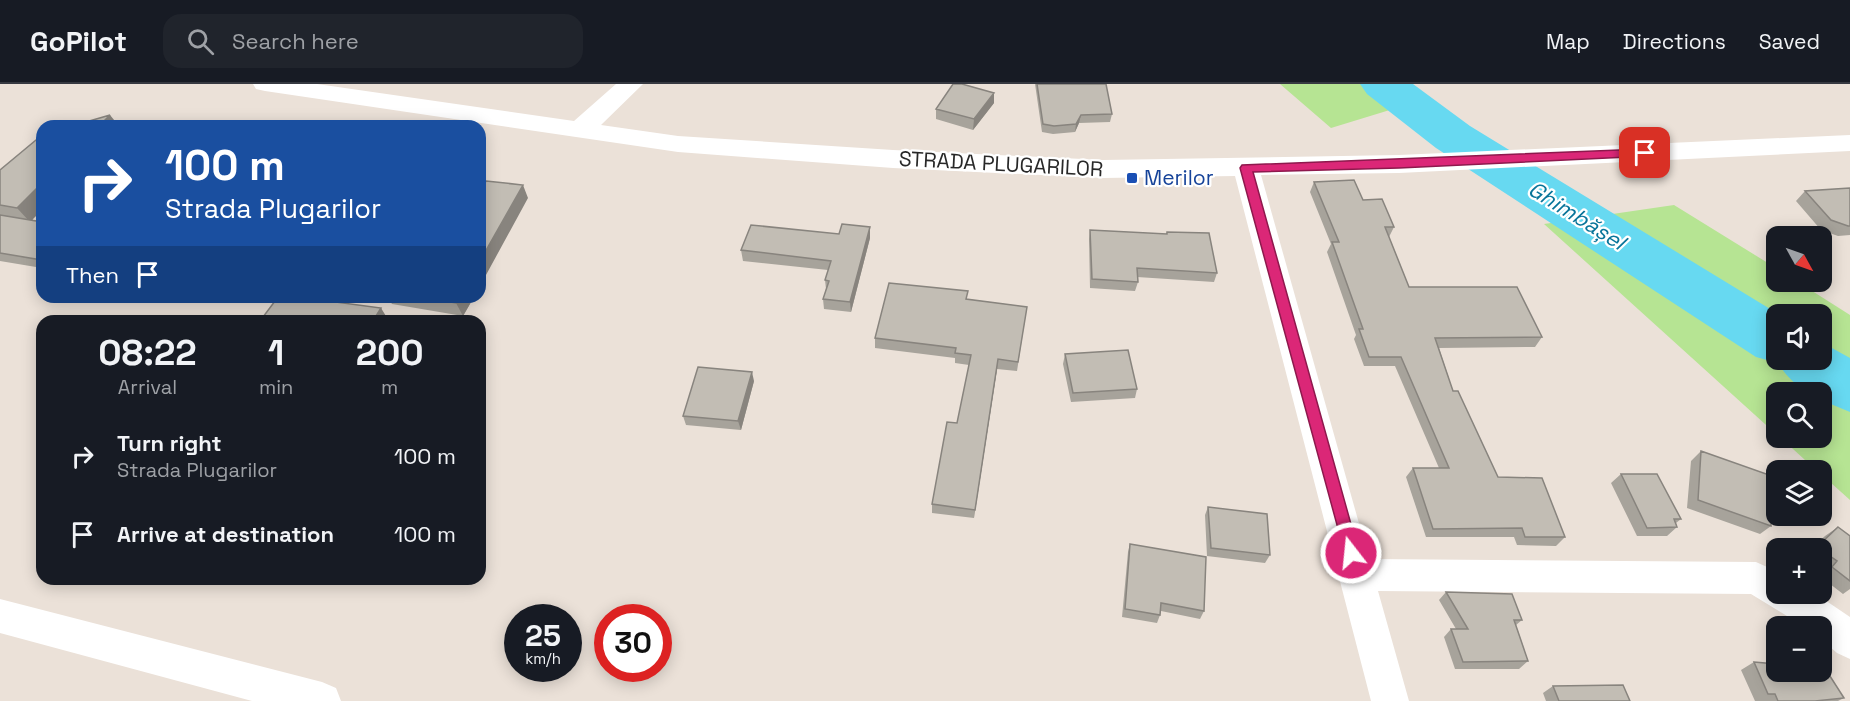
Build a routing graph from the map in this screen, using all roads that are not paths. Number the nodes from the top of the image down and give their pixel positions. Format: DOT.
graph roads {
  1 [pos="265,84"];
  2 [pos="631,84"];
  3 [pos="578,131"];
  4 [pos="1850,143"];
  5 [pos="1246,168"];
  6 [pos="1358,575"];
  7 [pos="1766,584"];
  8 [pos="1800,604"];
  9 [pos="0,616"];
  10 [pos="1850,641"];
  11 [pos="322,701"];
  12 [pos="1390,701"];
  1 -- 3 [label="street, STRADA PLUGARILOR"];
  2 -- 3 [label="street"];
  3 -- 5 [label="street, STRADA PLUGARILOR"];
  4 -- 5 [label="street, STRADA PLUGARILOR"];
  5 -- 6 [label="street"];
  6 -- 7 [label="street"];
  6 -- 12 [label="street"];
  8 -- 10 [label="street"];
  9 -- 11 [label="street"];
}
